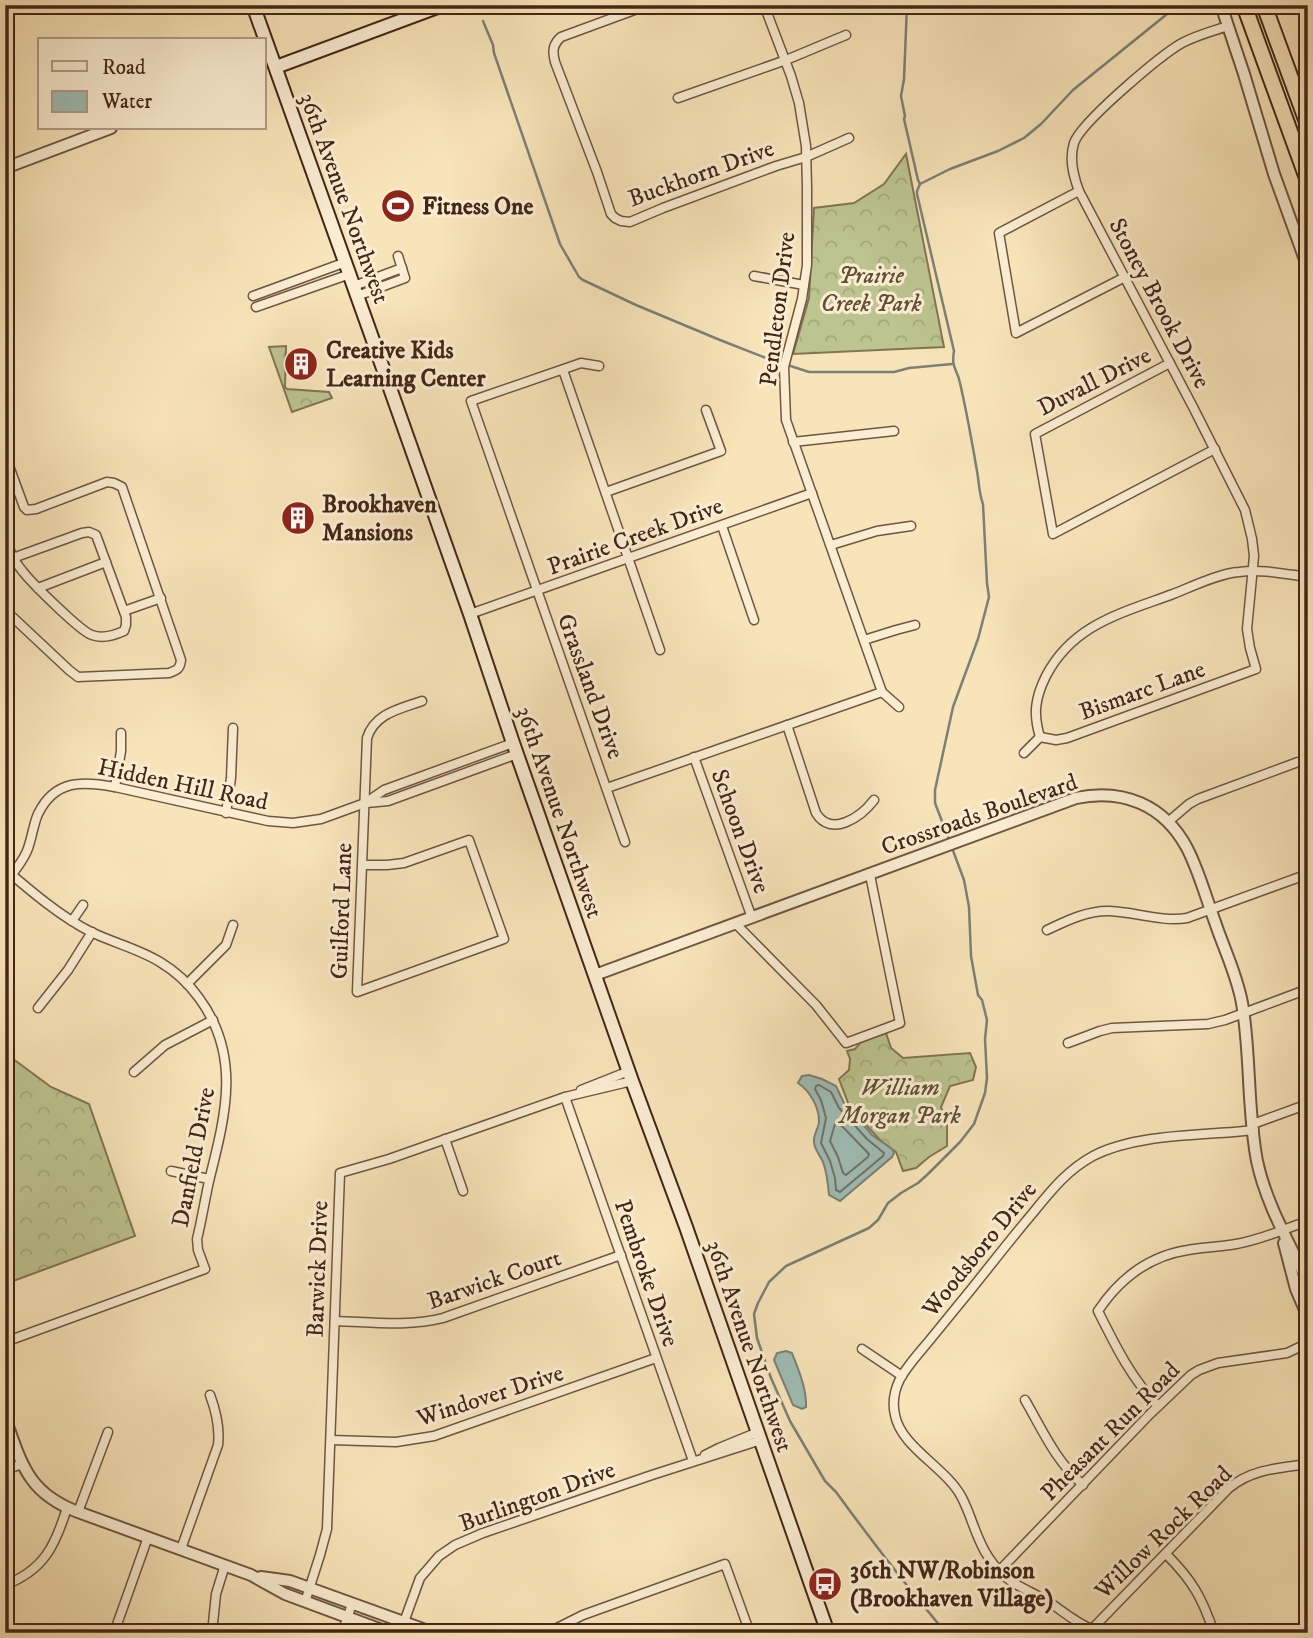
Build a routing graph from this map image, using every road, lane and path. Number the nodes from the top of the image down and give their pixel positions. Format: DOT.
graph roads {
  1 [pos="253,5"];
  2 [pos="443,5"];
  3 [pos="648,5"];
  4 [pos="764,5"];
  5 [pos="1221,5"];
  6 [pos="1244,5"];
  7 [pos="1264,5"];
  8 [pos="1228,26"];
  9 [pos="846,35"];
  10 [pos="262,38"];
  11 [pos="786,60"];
  12 [pos="270,69"];
  13 [pos="678,98"];
  14 [pos="1308,125"];
  15 [pos="106,130"];
  16 [pos="849,138"];
  17 [pos="806,157"];
  18 [pos="5,168"];
  19 [pos="1308,181"];
  20 [pos="1079,191"];
  21 [pos="398,256"];
  22 [pos="1308,268"];
  23 [pos="754,276"];
  24 [pos="1125,277"];
  25 [pos="352,280"];
  26 [pos="804,285"];
  27 [pos="253,296"];
  28 [pos="256,307"];
  29 [pos="1170,363"];
  30 [pos="599,366"];
  31 [pos="563,370"];
  32 [pos="706,410"];
  33 [pos="894,430"];
  34 [pos="793,442"];
  35 [pos="1215,449"];
  36 [pos="5,455"];
  37 [pos="606,492"];
  38 [pos="812,494"];
  39 [pos="722,526"];
  40 [pos="911,526"];
  41 [pos="5,539"];
  42 [pos="831,545"];
  43 [pos="13,558"];
  44 [pos="629,558"];
  45 [pos="106,562"];
  46 [pos="1253,572"];
  47 [pos="1308,577"];
  48 [pos="38,588"];
  49 [pos="537,592"];
  50 [pos="161,598"];
  51 [pos="5,610"];
  52 [pos="124,611"];
  53 [pos="470,614"];
  54 [pos="754,620"];
  55 [pos="915,625"];
  56 [pos="864,640"];
  57 [pos="660,650"];
  58 [pos="1256,669"];
  59 [pos="882,692"];
  60 [pos="422,701"];
  61 [pos="899,707"];
  62 [pos="787,725"];
  63 [pos="233,728"];
  64 [pos="121,733"];
  65 [pos="1040,737"];
  66 [pos="515,748"];
  67 [pos="1024,753"];
  68 [pos="694,757"];
  69 [pos="1298,762"];
  70 [pos="115,787"];
  71 [pos="607,788"];
  72 [pos="874,800"];
  73 [pos="364,803"];
  74 [pos="226,813"];
  75 [pos="1168,822"];
  76 [pos="625,842"];
  77 [pos="363,866"];
  78 [pos="9,872"];
  79 [pos="1308,874"];
  80 [pos="870,875"];
  81 [pos="5,883"];
  82 [pos="83,905"];
  83 [pos="1210,910"];
  84 [pos="752,918"];
  85 [pos="72,921"];
  86 [pos="736,923"];
  87 [pos="233,925"];
  88 [pos="1047,930"];
  89 [pos="92,932"];
  90 [pos="595,975"];
  91 [pos="187,984"];
  92 [pos="1308,989"];
  93 [pos="38,1008"];
  94 [pos="1243,1013"];
  95 [pos="213,1020"];
  96 [pos="1068,1043"];
  97 [pos="134,1072"];
  98 [pos="631,1076"];
  99 [pos="565,1097"];
  100 [pos="1308,1104"];
  101 [pos="1253,1127"];
  102 [pos="445,1139"];
  103 [pos="171,1171"];
  104 [pos="209,1180"];
  105 [pos="463,1191"];
  106 [pos="1308,1221"];
  107 [pos="1282,1230"];
  108 [pos="621,1255"];
  109 [pos="1308,1283"];
  110 [pos="1308,1317"];
  111 [pos="335,1321"];
  112 [pos="5,1342"];
  113 [pos="1308,1343"];
  114 [pos="862,1349"];
  115 [pos="656,1358"];
  116 [pos="902,1376"];
  117 [pos="210,1395"];
  118 [pos="1025,1400"];
  119 [pos="1158,1406"];
  120 [pos="5,1418"];
  121 [pos="108,1432"];
  122 [pos="760,1436"];
  123 [pos="331,1440"];
  124 [pos="693,1461"];
  125 [pos="22,1464"];
  126 [pos="1308,1464"];
  127 [pos="5,1470"];
  128 [pos="1083,1485"];
  129 [pos="67,1508"];
  130 [pos="78,1512"];
  131 [pos="148,1538"];
  132 [pos="181,1549"];
  133 [pos="1166,1553"];
  134 [pos="225,1565"];
  135 [pos="998,1572"];
  136 [pos="251,1575"];
  137 [pos="5,1585"];
  138 [pos="309,1588"];
  139 [pos="305,1602"];
  140 [pos="352,1604"];
  141 [pos="347,1618"];
  142 [pos="402,1627"];
  143 [pos="1092,1631"];
  144 [pos="114,1633"];
  145 [pos="212,1633"];
  146 [pos="342,1633"];
  147 [pos="390,1633"];
  148 [pos="434,1633"];
  149 [pos="547,1633"];
  150 [pos="750,1633"];
  151 [pos="828,1633"];
  152 [pos="1214,1633"];
  1 -- 10 [label="main road, 36th Avenue Northwest"];
  2 -- 12 [label="main road"];
  3 -- 17 [label="street, Buckhorn Drive"];
  4 -- 11 [label="street, Pendleton Drive"];
  5 -- 8 [label="street"];
  6 -- 19 [label="highway"];
  7 -- 14 [label="highway"];
  8 -- 20 [label="street, Stoney Brook Drive"];
  8 -- 22 [label="street"];
  9 -- 11 [label="street"];
  11 -- 13 [label="street"];
  11 -- 17 [label="street, Pendleton Drive"];
  12 -- 25 [label="main road, 36th Avenue Northwest"];
  15 -- 18 [label="street"];
  16 -- 17 [label="street"];
  17 -- 26 [label="street, Pendleton Drive"];
  20 -- 24 [label="street, Stoney Brook Drive"];
  20 -- 24 [label="street"];
  21 -- 25 [label="street"];
  23 -- 26 [label="street"];
  24 -- 29 [label="street, Stoney Brook Drive"];
  25 -- 27 [label="street"];
  25 -- 28 [label="street"];
  25 -- 53 [label="main road, 36th Avenue Northwest"];
  26 -- 34 [label="street, Pendleton Drive"];
  29 -- 35 [label="street, Stoney Brook Drive"];
  29 -- 35 [label="street, Duvall Drive"];
  30 -- 31 [label="street"];
  31 -- 37 [label="street"];
  31 -- 49 [label="street, Grassland Drive"];
  32 -- 37 [label="street"];
  33 -- 34 [label="street"];
  34 -- 38 [label="street, Pendleton Drive"];
  35 -- 46 [label="street, Stoney Brook Drive"];
  36 -- 50 [label="street"];
  37 -- 44 [label="street"];
  38 -- 39 [label="street, Prairie Creek Drive"];
  38 -- 42 [label="street, Pendleton Drive"];
  39 -- 44 [label="street, Prairie Creek Drive"];
  39 -- 54 [label="street"];
  40 -- 42 [label="street"];
  41 -- 43 [label="street"];
  42 -- 56 [label="street, Pendleton Drive"];
  43 -- 45 [label="street"];
  43 -- 48 [label="street"];
  44 -- 49 [label="street, Prairie Creek Drive"];
  44 -- 57 [label="street"];
  45 -- 48 [label="street"];
  45 -- 52 [label="street"];
  46 -- 47 [label="street"];
  46 -- 58 [label="street, Stoney Brook Drive"];
  46 -- 65 [label="street"];
  48 -- 52 [label="street"];
  49 -- 53 [label="street, Prairie Creek Drive"];
  49 -- 71 [label="street, Grassland Drive"];
  50 -- 51 [label="street"];
  50 -- 52 [label="street"];
  53 -- 66 [label="main road, 36th Avenue Northwest"];
  55 -- 56 [label="street"];
  56 -- 59 [label="street, Pendleton Drive"];
  58 -- 65 [label="street, Bismarc Lane"];
  59 -- 61 [label="street"];
  59 -- 62 [label="street, Grassland Drive"];
  60 -- 73 [label="street, Guilford Lane"];
  62 -- 68 [label="street, Grassland Drive"];
  62 -- 72 [label="street"];
  63 -- 74 [label="street"];
  64 -- 70 [label="street"];
  65 -- 67 [label="street"];
  66 -- 73 [label="street, Hidden Hill Road"];
  66 -- 90 [label="main road, 36th Avenue Northwest"];
  68 -- 71 [label="street, Grassland Drive"];
  68 -- 84 [label="street, Schoon Drive"];
  69 -- 75 [label="street"];
  70 -- 74 [label="street, Hidden Hill Road"];
  70 -- 78 [label="street, Hidden Hill Road"];
  71 -- 76 [label="street"];
  73 -- 74 [label="street, Hidden Hill Road"];
  73 -- 77 [label="street, Guilford Lane"];
  75 -- 80 [label="street, Crossroads Boulevard"];
  75 -- 83 [label="street, Crossroads Boulevard"];
  77 -- 77 [label="street, Guilford Lane"];
  78 -- 81 [label="street, Hidden Hill Road"];
  78 -- 85 [label="street, Danfield Drive"];
  79 -- 83 [label="street"];
  80 -- 84 [label="street, Crossroads Boulevard"];
  80 -- 86 [label="street"];
  82 -- 85 [label="street"];
  83 -- 88 [label="street"];
  83 -- 94 [label="street, Crossroads Boulevard"];
  84 -- 86 [label="street, Crossroads Boulevard"];
  85 -- 89 [label="street, Danfield Drive"];
  86 -- 90 [label="street, Crossroads Boulevard"];
  87 -- 91 [label="street"];
  89 -- 91 [label="street, Danfield Drive"];
  89 -- 93 [label="street"];
  90 -- 98 [label="main road, 36th Avenue Northwest"];
  91 -- 95 [label="street, Danfield Drive"];
  92 -- 94 [label="street"];
  94 -- 96 [label="street"];
  94 -- 101 [label="street, Crossroads Boulevard"];
  95 -- 97 [label="street"];
  95 -- 104 [label="street, Danfield Drive"];
  98 -- 99 [label="street, Barwick Drive"];
  98 -- 122 [label="main road, 36th Avenue Northwest"];
  99 -- 102 [label="street, Barwick Drive"];
  99 -- 108 [label="street, Pembroke Drive"];
  100 -- 101 [label="street, Woodsboro Drive"];
  101 -- 107 [label="street, Crossroads Boulevard"];
  101 -- 116 [label="street, Woodsboro Drive"];
  102 -- 105 [label="street"];
  102 -- 111 [label="street, Barwick Drive"];
  103 -- 104 [label="street"];
  104 -- 112 [label="street, Danfield Drive"];
  106 -- 107 [label="street"];
  107 -- 109 [label="street, Crossroads Boulevard"];
  107 -- 110 [label="street, Crossroads Boulevard"];
  107 -- 119 [label="street"];
  108 -- 111 [label="street, Barwick Court"];
  108 -- 115 [label="street, Pembroke Drive"];
  111 -- 123 [label="street, Barwick Drive"];
  113 -- 119 [label="street, Pheasant Run Road"];
  114 -- 116 [label="street"];
  115 -- 123 [label="street, Windover Drive"];
  115 -- 124 [label="street, Pembroke Drive"];
  116 -- 135 [label="street, Woodsboro Drive"];
  117 -- 132 [label="street"];
  118 -- 128 [label="street"];
  119 -- 128 [label="street, Pheasant Run Road"];
  120 -- 125 [label="street"];
  121 -- 130 [label="street"];
  122 -- 124 [label="street, Burlington Drive"];
  122 -- 151 [label="main road, 36th Avenue Northwest"];
  123 -- 138 [label="street, Barwick Drive"];
  124 -- 142 [label="street, Burlington Drive"];
  125 -- 127 [label="street"];
  125 -- 129 [label="street"];
  126 -- 133 [label="street, Willow Rock Road"];
  128 -- 135 [label="street, Pheasant Run Road"];
  129 -- 130 [label="street"];
  129 -- 137 [label="street"];
  130 -- 131 [label="street"];
  131 -- 132 [label="street"];
  131 -- 144 [label="street"];
  132 -- 134 [label="street"];
  133 -- 143 [label="street, Willow Rock Road"];
  133 -- 152 [label="street"];
  134 -- 136 [label="street"];
  134 -- 145 [label="street"];
  135 -- 143 [label="street"];
  136 -- 138 [label="street"];
  136 -- 139 [label="street"];
  138 -- 139 [label="street, Barwick Drive"];
  138 -- 140 [label="street"];
  139 -- 141 [label="street"];
  140 -- 141 [label="street"];
  140 -- 142 [label="street"];
  141 -- 146 [label="street"];
  141 -- 147 [label="street"];
  142 -- 148 [label="street"];
  149 -- 150 [label="street"];
}
